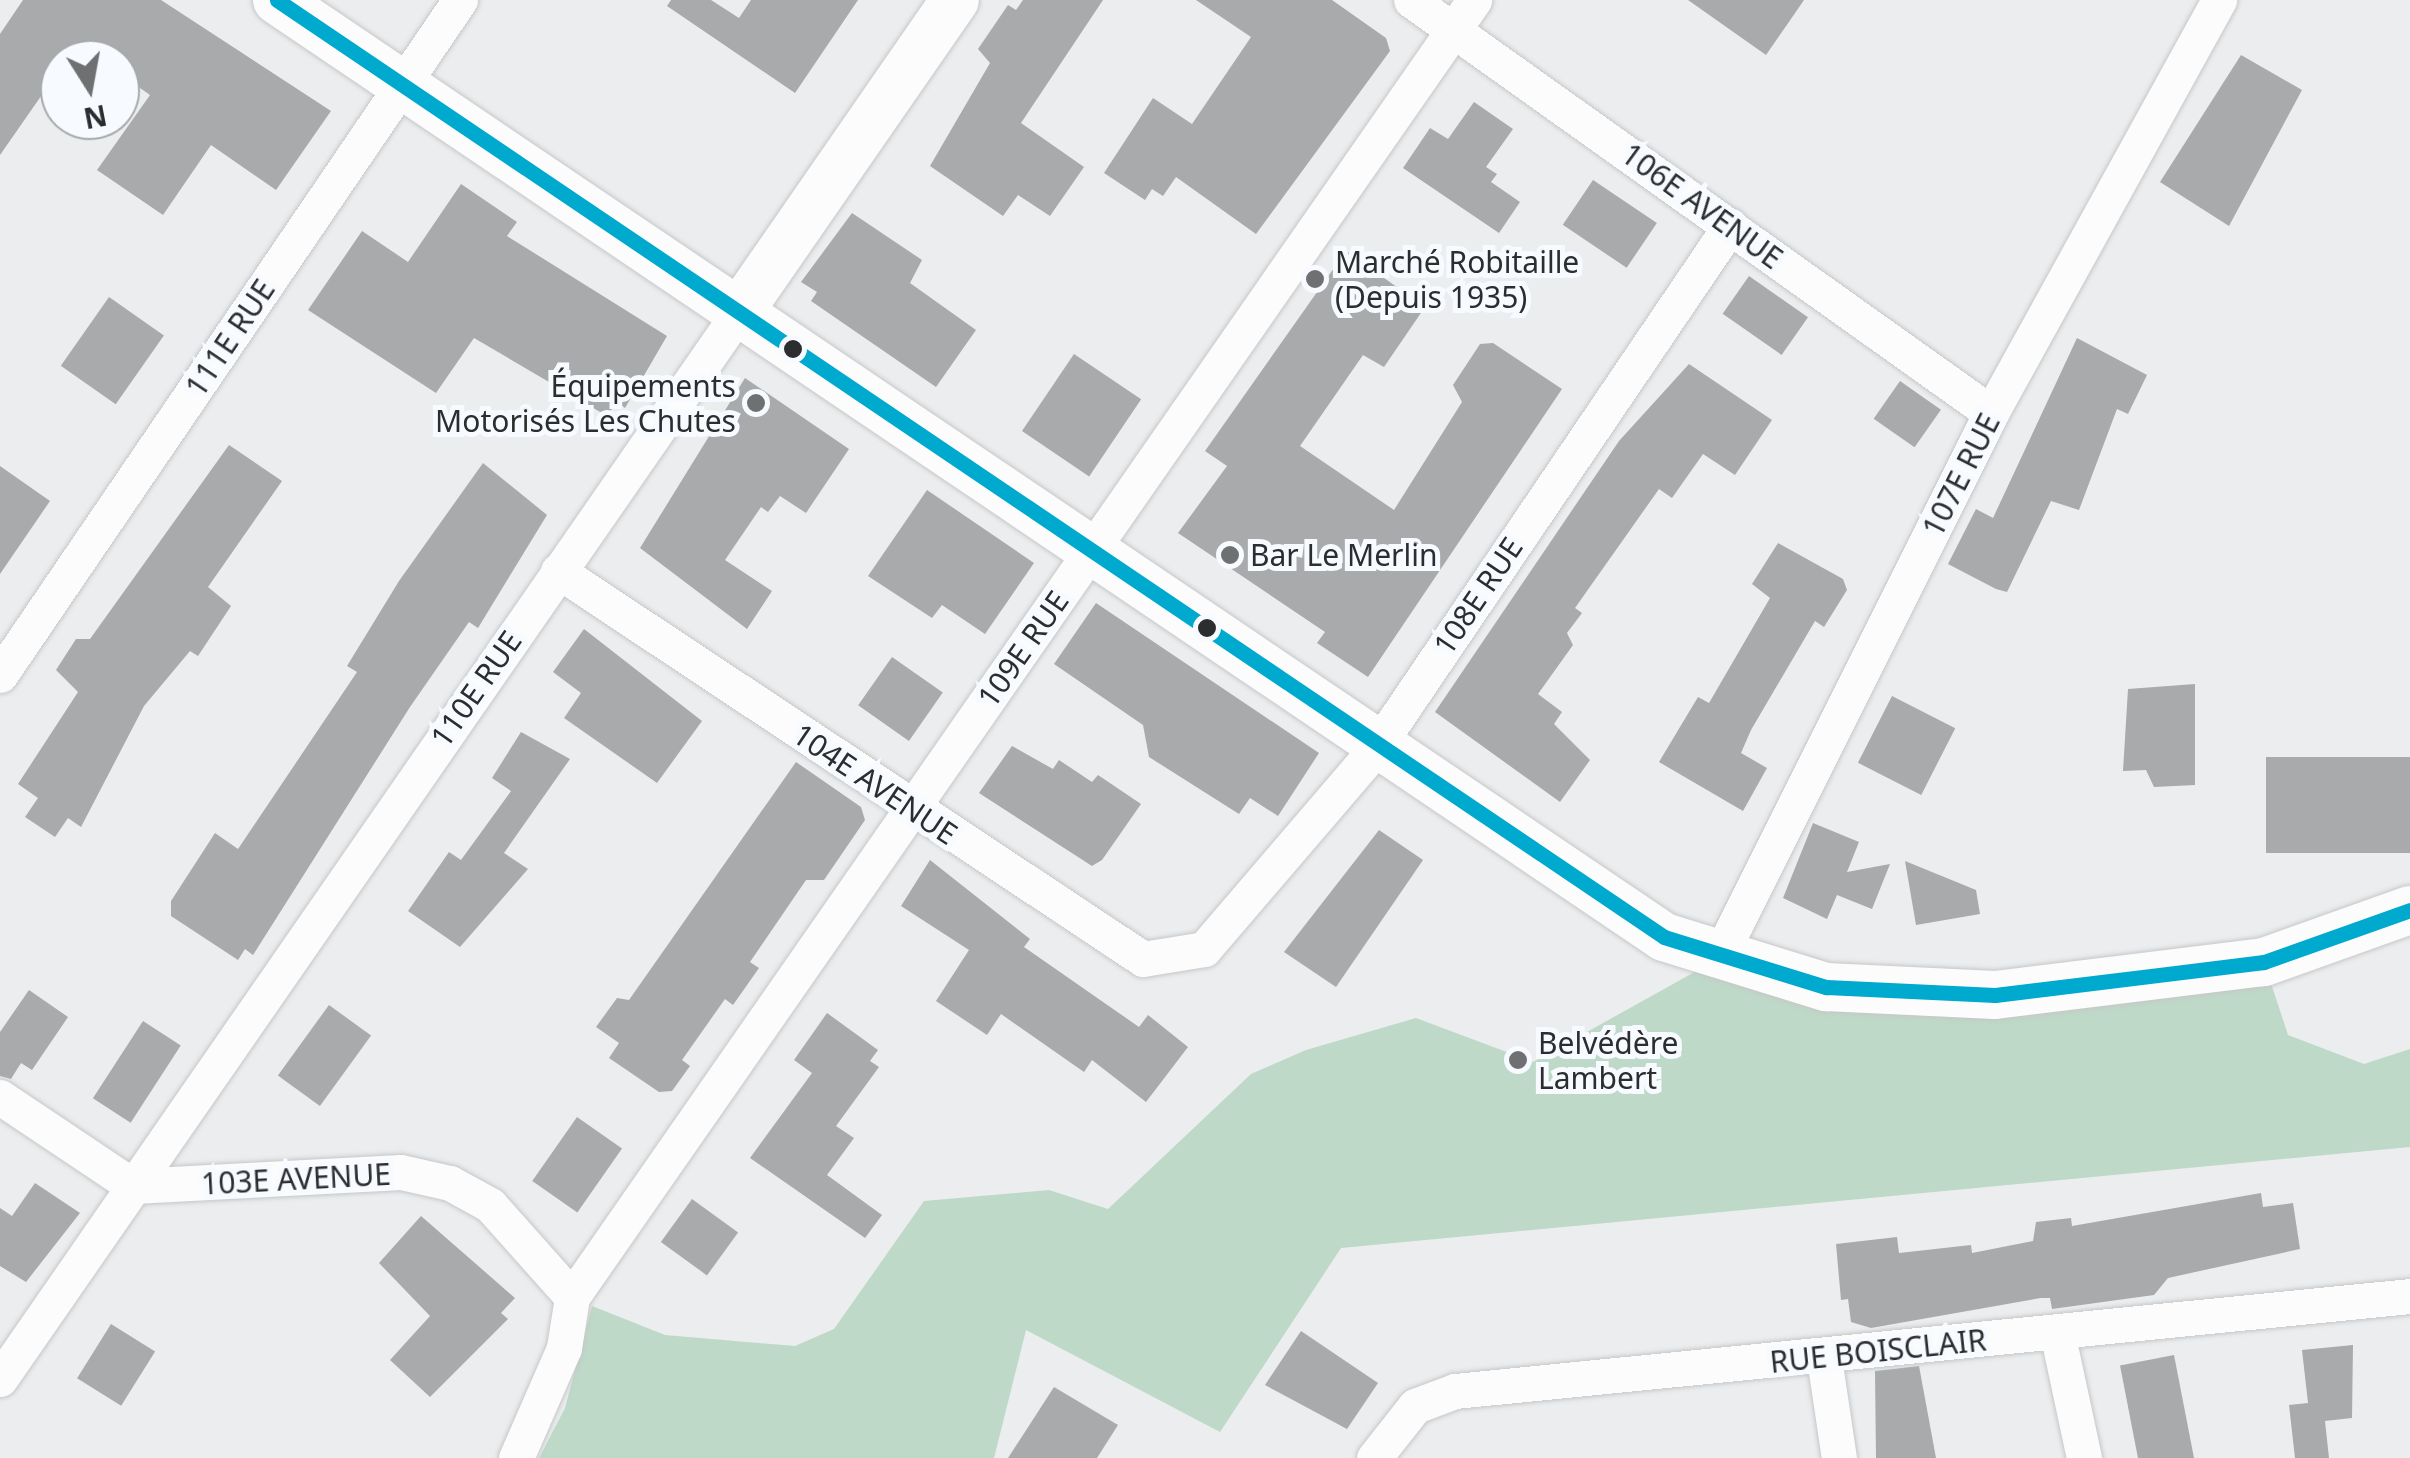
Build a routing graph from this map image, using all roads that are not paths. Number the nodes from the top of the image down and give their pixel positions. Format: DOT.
graph roads {
  1 [pos="277,0"];
  2 [pos="460,0"];
  3 [pos="955,0"];
  4 [pos="1410,0"];
  5 [pos="2219,0"];
  6 [pos="1464,14"];
  7 [pos="402,85"];
  8 [pos="1730,226"];
  9 [pos="739,312"];
  10 [pos="1991,413"];
  11 [pos="1090,552"];
  12 [pos="558,571"];
  13 [pos="0,675"];
  14 [pos="1376,748"];
  15 [pos="911,810"];
  16 [pos="2410,910"];
  17 [pos="1204,948"];
  18 [pos="1718,959"];
  19 [pos="0,1097"];
  20 [pos="133,1186"];
  21 [pos="2410,1296"];
  22 [pos="572,1297"];
  23 [pos="2058,1332"];
  24 [pos="1824,1358"];
  25 [pos="0,1379"];
  26 [pos="516,1458"];
  27 [pos="1374,1458"];
  28 [pos="1839,1458"];
  29 [pos="2084,1458"];
  1 -- 7 [label="street"];
  2 -- 7 [label="street, 111E RUE"];
  3 -- 9 [label="street, 110E RUE"];
  4 -- 6 [label="street, 106E AVENUE"];
  5 -- 10 [label="street, 107E RUE"];
  6 -- 8 [label="street, 106E AVENUE"];
  6 -- 11 [label="street, 109E RUE"];
  7 -- 9 [label="street"];
  7 -- 13 [label="street, 111E RUE"];
  8 -- 10 [label="street, 106E AVENUE"];
  8 -- 14 [label="street, 108E RUE"];
  9 -- 11 [label="street"];
  9 -- 12 [label="street, 110E RUE"];
  10 -- 18 [label="street, 107E RUE"];
  11 -- 14 [label="street"];
  11 -- 15 [label="street, 109E RUE"];
  12 -- 15 [label="street, 104E AVENUE"];
  12 -- 20 [label="street, 110E RUE"];
  14 -- 17 [label="street, 108E RUE"];
  14 -- 18 [label="street"];
  15 -- 17 [label="street, 104E AVENUE"];
  15 -- 22 [label="street, 109E RUE"];
  16 -- 18 [label="street"];
  19 -- 20 [label="street"];
  20 -- 22 [label="street, 103E AVENUE"];
  20 -- 25 [label="street, 110E RUE"];
  21 -- 23 [label="street, RUE BOISCLAIR"];
  22 -- 26 [label="street"];
  23 -- 24 [label="street, RUE BOISCLAIR"];
  23 -- 29 [label="street"];
  24 -- 27 [label="street, RUE BOISCLAIR"];
  24 -- 28 [label="street"];
}
